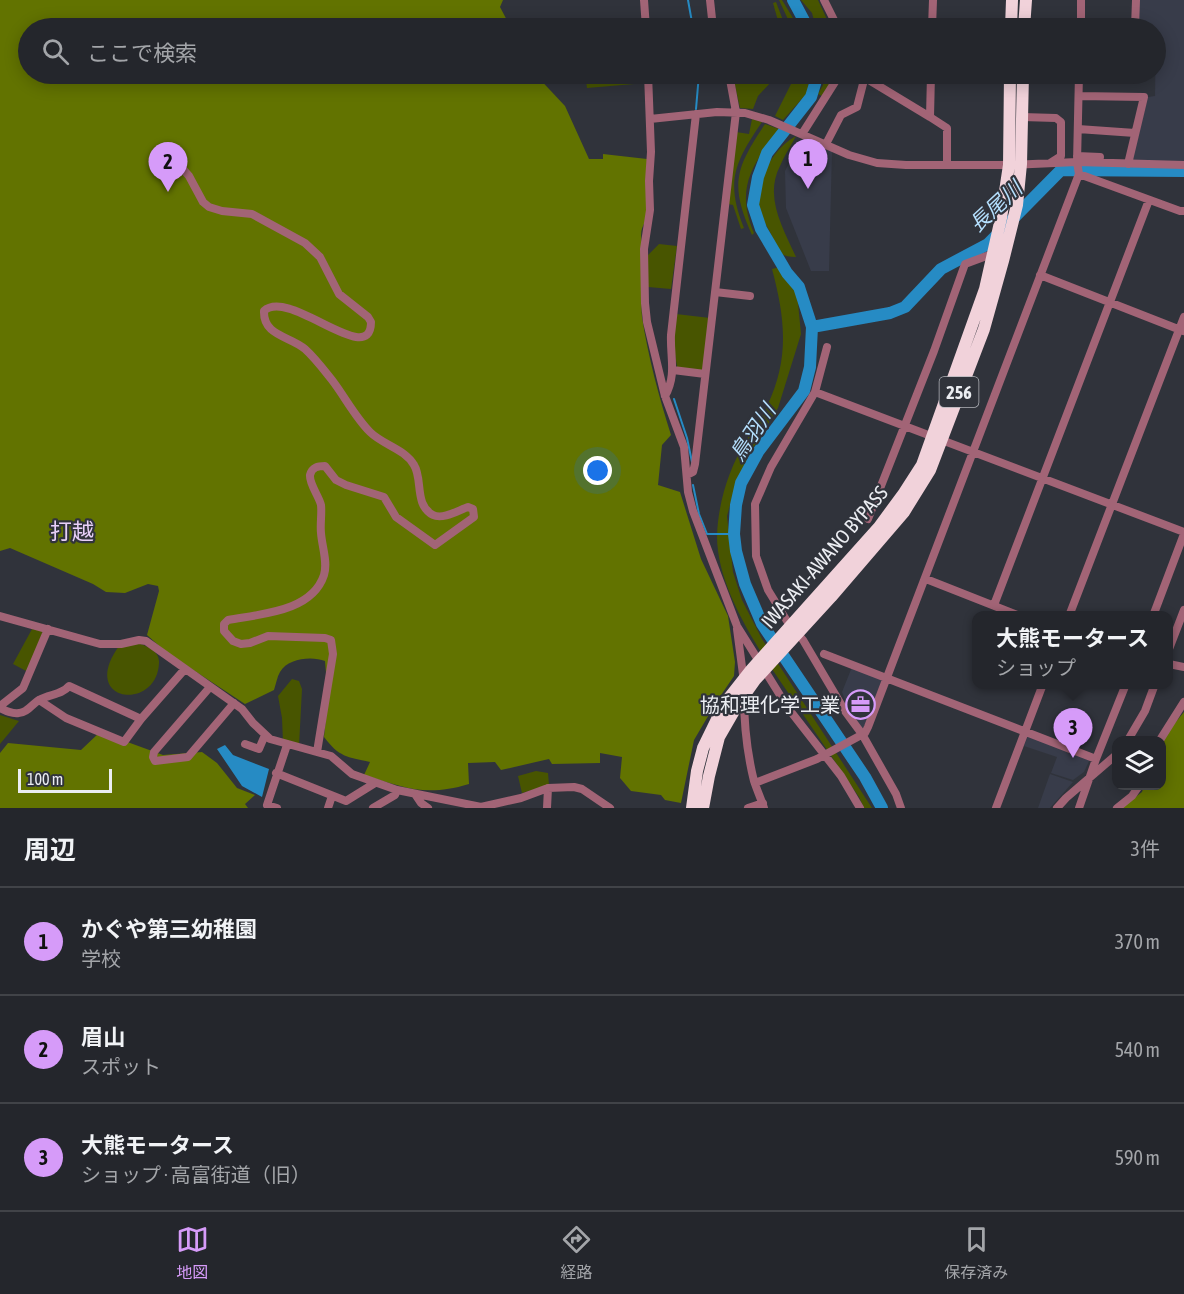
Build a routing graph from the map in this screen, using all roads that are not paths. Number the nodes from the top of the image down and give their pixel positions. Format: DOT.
graph roads {
  1 [pos="644,0"];
  2 [pos="710,0"];
  3 [pos="933,0"];
  4 [pos="1012,0"];
  5 [pos="1026,0"];
  6 [pos="1082,0"];
  7 [pos="1136,0"];
  8 [pos="824,2"];
  9 [pos="645,18"];
  10 [pos="712,18"];
  11 [pos="828,18"];
  12 [pos="833,18"];
  13 [pos="932,18"];
  14 [pos="1011,18"];
  15 [pos="1025,18"];
  16 [pos="1081,18"];
  17 [pos="1135,18"];
  18 [pos="648,84"];
  19 [pos="731,84"];
  20 [pos="833,84"];
  21 [pos="861,84"];
  22 [pos="877,84"];
  23 [pos="931,84"];
  24 [pos="1011,84"];
  25 [pos="1023,84"];
  26 [pos="1079,84"];
  27 [pos="1079,96"];
  28 [pos="736,112"];
  29 [pos="696,114"];
  30 [pos="930,117"];
  31 [pos="1022,117"];
  32 [pos="650,119"];
  33 [pos="1078,129"];
  34 [pos="1135,133"];
  35 [pos="800,134"];
  36 [pos="826,144"];
  37 [pos="1077,159"];
  38 [pos="1128,161"];
  39 [pos="169,163"];
  40 [pos="1050,163"];
  41 [pos="947,164"];
  42 [pos="1015,164"];
  43 [pos="1184,165"];
  44 [pos="1079,174"];
  45 [pos="1149,200"];
  46 [pos="1184,211"];
  47 [pos="993,249"];
  48 [pos="1040,275"];
  49 [pos="715,292"];
  50 [pos="750,296"];
  51 [pos="1109,302"];
  52 [pos="1184,317"];
  53 [pos="1182,330"];
  54 [pos="826,347"];
  55 [pos="673,370"];
  56 [pos="705,374"];
  57 [pos="815,392"];
  58 [pos="665,396"];
  59 [pos="905,425"];
  60 [pos="937,438"];
  61 [pos="972,452"];
  62 [pos="687,475"];
  63 [pos="1041,478"];
  64 [pos="1112,505"];
  65 [pos="868,519"];
  66 [pos="883,530"];
  67 [pos="1184,533"];
  68 [pos="926,579"];
  69 [pos="994,605"];
  70 [pos="1184,610"];
  71 [pos="1010,611"];
  72 [pos="1071,611"];
  73 [pos="1155,611"];
  74 [pos="0,616"];
  75 [pos="737,626"];
  76 [pos="48,630"];
  77 [pos="1173,639"];
  78 [pos="824,654"];
  79 [pos="184,670"];
  80 [pos="886,678"];
  81 [pos="210,687"];
  82 [pos="1041,689"];
  83 [pos="1124,689"];
  84 [pos="1153,689"];
  85 [pos="39,700"];
  86 [pos="1184,702"];
  87 [pos="234,704"];
  88 [pos="0,707"];
  89 [pos="141,719"];
  90 [pos="1024,732"];
  91 [pos="265,735"];
  92 [pos="860,735"];
  93 [pos="1131,736"];
  94 [pos="1163,736"];
  95 [pos="245,744"];
  96 [pos="287,745"];
  97 [pos="317,752"];
  98 [pos="825,755"];
  99 [pos="1112,758"];
  100 [pos="1096,759"];
  101 [pos="276,773"];
  102 [pos="1088,779"];
  103 [pos="375,783"];
  104 [pos="755,783"];
  105 [pos="548,788"];
  106 [pos="397,790"];
  107 [pos="1136,790"];
  108 [pos="415,794"];
  109 [pos="332,796"];
  110 [pos="764,805"];
  111 [pos="267,806"];
  112 [pos="277,808"];
  113 [pos="328,808"];
  114 [pos="373,808"];
  115 [pos="428,808"];
  116 [pos="481,808"];
  117 [pos="547,808"];
  118 [pos="610,808"];
  119 [pos="692,808"];
  120 [pos="704,808"];
  121 [pos="748,808"];
  122 [pos="860,808"];
  123 [pos="901,808"];
  124 [pos="996,808"];
  125 [pos="1058,808"];
  126 [pos="1078,808"];
  127 [pos="1117,808"];
  1 -- 9 [label="street"];
  2 -- 10 [label="street"];
  3 -- 13 [label="street"];
  4 -- 14 [label="highway"];
  5 -- 15 [label="highway"];
  6 -- 16 [label="street"];
  7 -- 17 [label="street"];
  8 -- 11 [label="street"];
  8 -- 12 [label="street"];
  18 -- 32 [label="street"];
  19 -- 28 [label="street"];
  20 -- 35 [label="street"];
  21 -- 36 [label="street"];
  22 -- 30 [label="street"];
  23 -- 30 [label="street"];
  24 -- 42 [label="highway, IWASAKI-AWANO BYPASS / 256"];
  25 -- 31 [label="highway, IWASAKI-AWANO BYPASS / 256"];
  26 -- 27 [label="street"];
  27 -- 33 [label="street"];
  27 -- 34 [label="street"];
  28 -- 29 [label="street"];
  28 -- 35 [label="street"];
  28 -- 49 [label="street"];
  29 -- 32 [label="street"];
  29 -- 55 [label="street"];
  30 -- 41 [label="street"];
  31 -- 40 [label="street"];
  31 -- 42 [label="highway, IWASAKI-AWANO BYPASS / 256"];
  32 -- 58 [label="street"];
  33 -- 34 [label="street"];
  33 -- 37 [label="street"];
  34 -- 38 [label="street"];
  35 -- 36 [label="street"];
  36 -- 41 [label="street"];
  37 -- 38 [label="street"];
  37 -- 40 [label="street"];
  37 -- 44 [label="street"];
  38 -- 43 [label="street"];
  39 -- 97 [label="street"];
  40 -- 42 [label="street"];
  41 -- 42 [label="street"];
  42 -- 47 [label="highway, IWASAKI-AWANO BYPASS / 256"];
  42 -- 60 [label="highway, IWASAKI-AWANO BYPASS / 256"];
  44 -- 45 [label="street"];
  44 -- 48 [label="street"];
  45 -- 46 [label="street"];
  45 -- 51 [label="street"];
  47 -- 59 [label="street"];
  47 -- 60 [label="highway, IWASAKI-AWANO BYPASS / 256"];
  48 -- 51 [label="street"];
  48 -- 61 [label="street"];
  49 -- 50 [label="street"];
  49 -- 56 [label="street"];
  51 -- 53 [label="street"];
  51 -- 63 [label="street"];
  52 -- 53 [label="street"];
  53 -- 64 [label="street"];
  54 -- 57 [label="street"];
  55 -- 56 [label="street"];
  55 -- 58 [label="street"];
  56 -- 62 [label="street"];
  57 -- 59 [label="street"];
  57 -- 92 [label="street"];
  58 -- 62 [label="street"];
  59 -- 60 [label="street"];
  59 -- 65 [label="street"];
  60 -- 61 [label="street"];
  60 -- 66 [label="highway, IWASAKI-AWANO BYPASS / 256"];
  61 -- 63 [label="street"];
  61 -- 68 [label="street"];
  62 -- 75 [label="street"];
  63 -- 64 [label="street"];
  63 -- 69 [label="street"];
  64 -- 67 [label="street"];
  64 -- 72 [label="street"];
  66 -- 119 [label="highway, IWASAKI-AWANO BYPASS / 256"];
  66 -- 120 [label="highway, IWASAKI-AWANO BYPASS / 256"];
  67 -- 73 [label="street"];
  68 -- 69 [label="street"];
  68 -- 80 [label="street"];
  69 -- 71 [label="street"];
  70 -- 77 [label="street"];
  74 -- 76 [label="street"];
  75 -- 98 [label="street"];
  75 -- 104 [label="street"];
  76 -- 79 [label="street"];
  76 -- 88 [label="street"];
  78 -- 80 [label="street"];
  79 -- 81 [label="street"];
  79 -- 89 [label="street"];
  80 -- 90 [label="street"];
  80 -- 92 [label="street"];
  81 -- 87 [label="street"];
  81 -- 87 [label="street"];
  82 -- 90 [label="street"];
  83 -- 100 [label="street"];
  84 -- 93 [label="street"];
  85 -- 88 [label="street"];
  85 -- 89 [label="street"];
  85 -- 89 [label="street"];
  86 -- 94 [label="street"];
  87 -- 91 [label="street"];
  90 -- 100 [label="street"];
  90 -- 124 [label="street"];
  91 -- 95 [label="street"];
  91 -- 96 [label="street"];
  92 -- 98 [label="street"];
  92 -- 123 [label="street"];
  96 -- 97 [label="street"];
  96 -- 101 [label="street"];
  97 -- 103 [label="street"];
  98 -- 104 [label="street"];
  98 -- 122 [label="street"];
  99 -- 102 [label="street"];
  100 -- 102 [label="street"];
  101 -- 109 [label="street"];
  101 -- 111 [label="street"];
  102 -- 125 [label="street"];
  102 -- 126 [label="street"];
  103 -- 106 [label="street"];
  103 -- 109 [label="street"];
  104 -- 110 [label="street"];
  105 -- 116 [label="street"];
  105 -- 117 [label="street"];
  105 -- 118 [label="street"];
  106 -- 108 [label="street"];
  106 -- 114 [label="street"];
  107 -- 127 [label="street"];
  108 -- 115 [label="street"];
  108 -- 116 [label="street"];
  109 -- 113 [label="street"];
  110 -- 121 [label="street"];
  111 -- 112 [label="street"];
}
